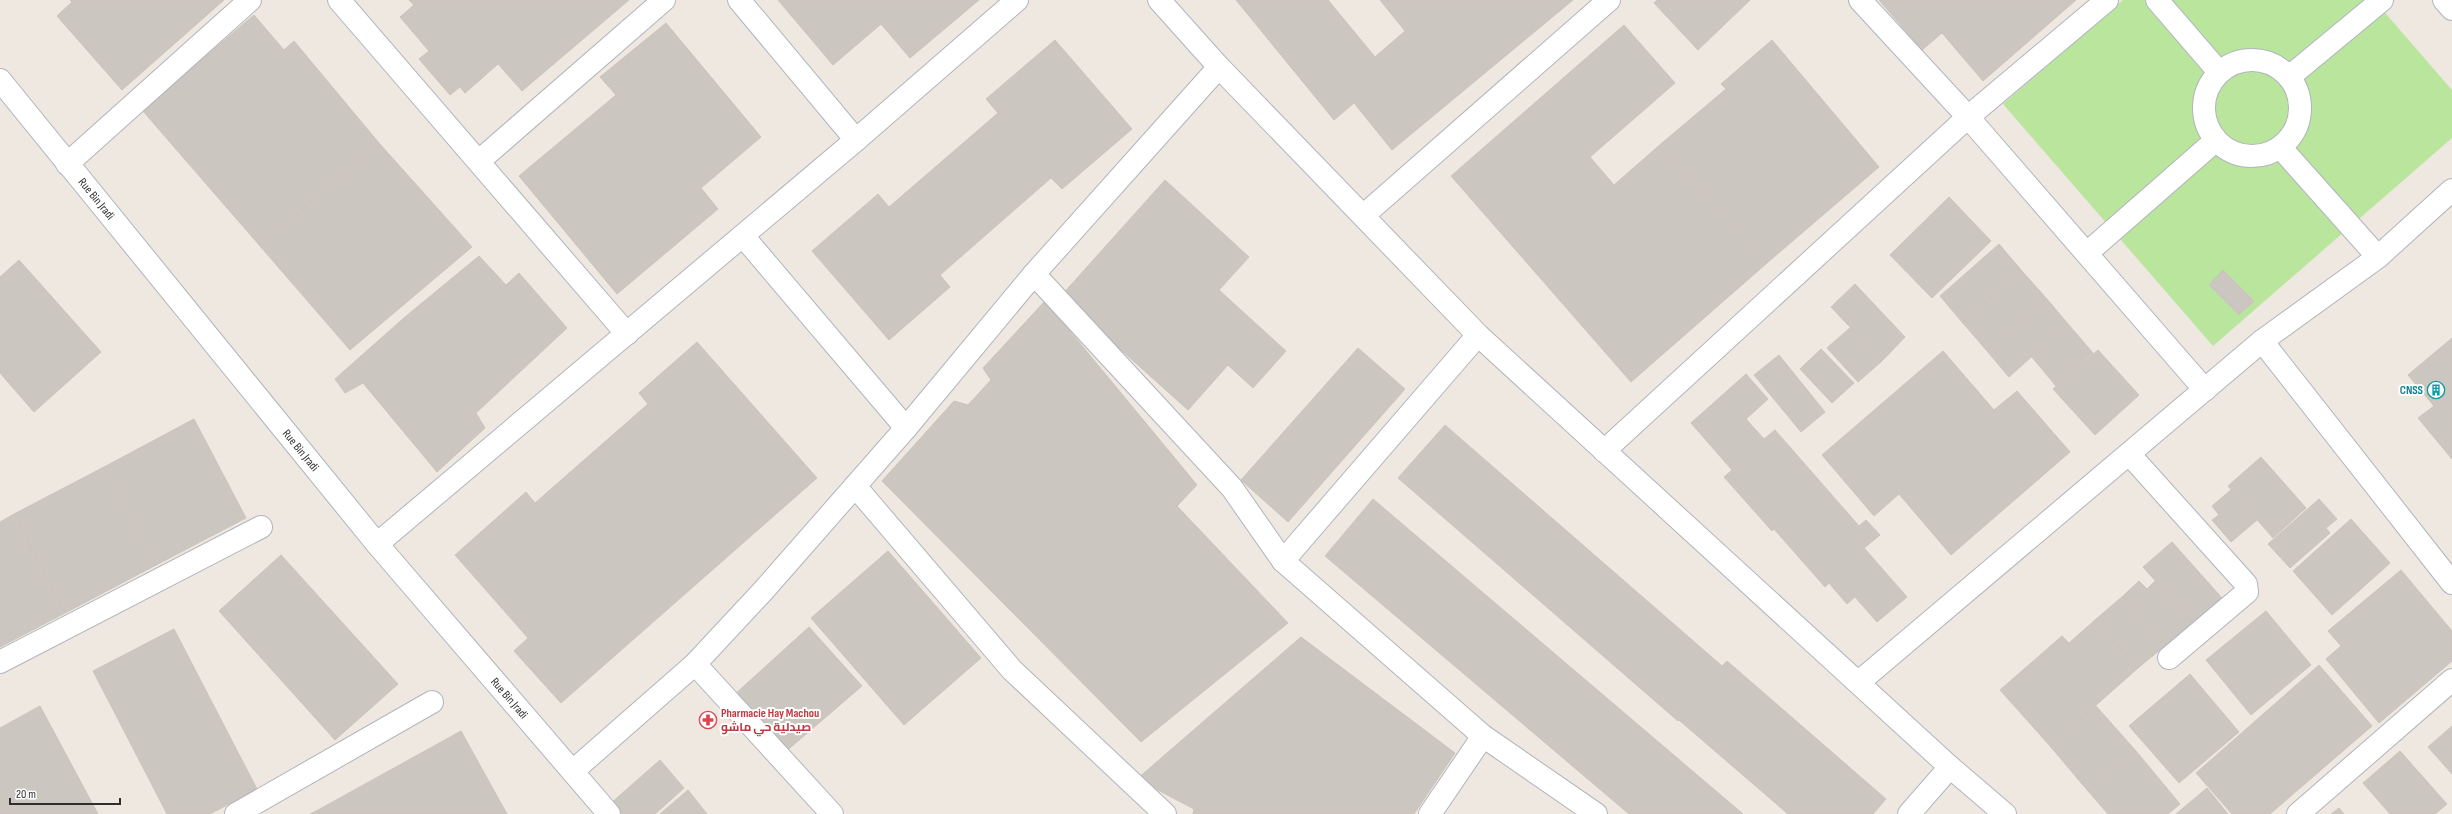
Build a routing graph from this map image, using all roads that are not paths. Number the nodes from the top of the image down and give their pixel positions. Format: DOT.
graph roads {
  1 [pos="250,0"];
  2 [pos="339,0"];
  3 [pos="664,0"];
  4 [pos="739,0"];
  5 [pos="1017,0"];
  6 [pos="1159,0"];
  7 [pos="1609,0"];
  8 [pos="1860,0"];
  9 [pos="2107,0"];
  10 [pos="2158,0"];
  11 [pos="2382,0"];
  12 [pos="2444,0"];
  13 [pos="2452,9"];
  14 [pos="1219,67"];
  15 [pos="2219,72"];
  16 [pos="2289,77"];
  17 [pos="0,80"];
  18 [pos="1968,117"];
  19 [pos="856,140"];
  20 [pos="2215,141"];
  21 [pos="2281,148"];
  22 [pos="479,161"];
  23 [pos="67,164"];
  24 [pos="2452,190"];
  25 [pos="1364,215"];
  26 [pos="743,236"];
  27 [pos="2087,253"];
  28 [pos="2378,257"];
  29 [pos="1034,274"];
  30 [pos="627,334"];
  31 [pos="1478,335"];
  32 [pos="2262,341"];
  33 [pos="2205,390"];
  34 [pos="906,428"];
  35 [pos="1604,451"];
  36 [pos="2130,455"];
  37 [pos="855,486"];
  38 [pos="261,527"];
  39 [pos="378,544"];
  40 [pos="1283,561"];
  41 [pos="2452,583"];
  42 [pos="2169,658"];
  43 [pos="0,662"];
  44 [pos="695,664"];
  45 [pos="2452,680"];
  46 [pos="1859,682"];
  47 [pos="432,702"];
  48 [pos="1484,736"];
  49 [pos="1950,767"];
  50 [pos="574,770"];
  51 [pos="236,814"];
  52 [pos="609,814"];
  53 [pos="832,814"];
  54 [pos="1165,814"];
  55 [pos="1430,814"];
  56 [pos="1596,814"];
  57 [pos="1908,814"];
  58 [pos="2006,814"];
  59 [pos="2298,814"];
  1 -- 23 [label="street"];
  2 -- 22 [label="street"];
  3 -- 22 [label="street"];
  4 -- 19 [label="street"];
  5 -- 19 [label="street"];
  6 -- 14 [label="street"];
  7 -- 25 [label="street"];
  8 -- 18 [label="street"];
  9 -- 18 [label="street"];
  10 -- 15 [label="street"];
  11 -- 16 [label="street"];
  12 -- 13 [label="street"];
  14 -- 25 [label="street"];
  14 -- 29 [label="street"];
  15 -- 16 [label="street"];
  15 -- 20 [label="street"];
  16 -- 21 [label="street"];
  17 -- 23 [label="street, Rue Bin Jradi"];
  18 -- 27 [label="street"];
  18 -- 35 [label="street"];
  19 -- 26 [label="street"];
  20 -- 21 [label="street"];
  20 -- 27 [label="street"];
  21 -- 28 [label="street"];
  22 -- 30 [label="street"];
  23 -- 39 [label="street, Rue Bin Jradi"];
  24 -- 28 [label="street"];
  25 -- 31 [label="street"];
  26 -- 30 [label="street"];
  26 -- 34 [label="street"];
  27 -- 33 [label="street"];
  28 -- 32 [label="street"];
  29 -- 34 [label="street"];
  29 -- 40 [label="street"];
  30 -- 39 [label="street"];
  31 -- 35 [label="street"];
  31 -- 40 [label="street"];
  32 -- 33 [label="street"];
  32 -- 41 [label="street"];
  33 -- 36 [label="street"];
  34 -- 37 [label="street"];
  35 -- 46 [label="street"];
  36 -- 42 [label="street"];
  36 -- 46 [label="street"];
  37 -- 44 [label="street"];
  37 -- 54 [label="street"];
  38 -- 43 [label="street"];
  39 -- 50 [label="street, Rue Bin Jradi"];
  40 -- 48 [label="street"];
  44 -- 50 [label="street"];
  44 -- 53 [label="street"];
  45 -- 59 [label="street"];
  46 -- 49 [label="street"];
  47 -- 51 [label="street"];
  48 -- 55 [label="street"];
  48 -- 56 [label="street"];
  49 -- 57 [label="street"];
  49 -- 58 [label="street"];
  50 -- 52 [label="street, Rue Bin Jradi"];
}
